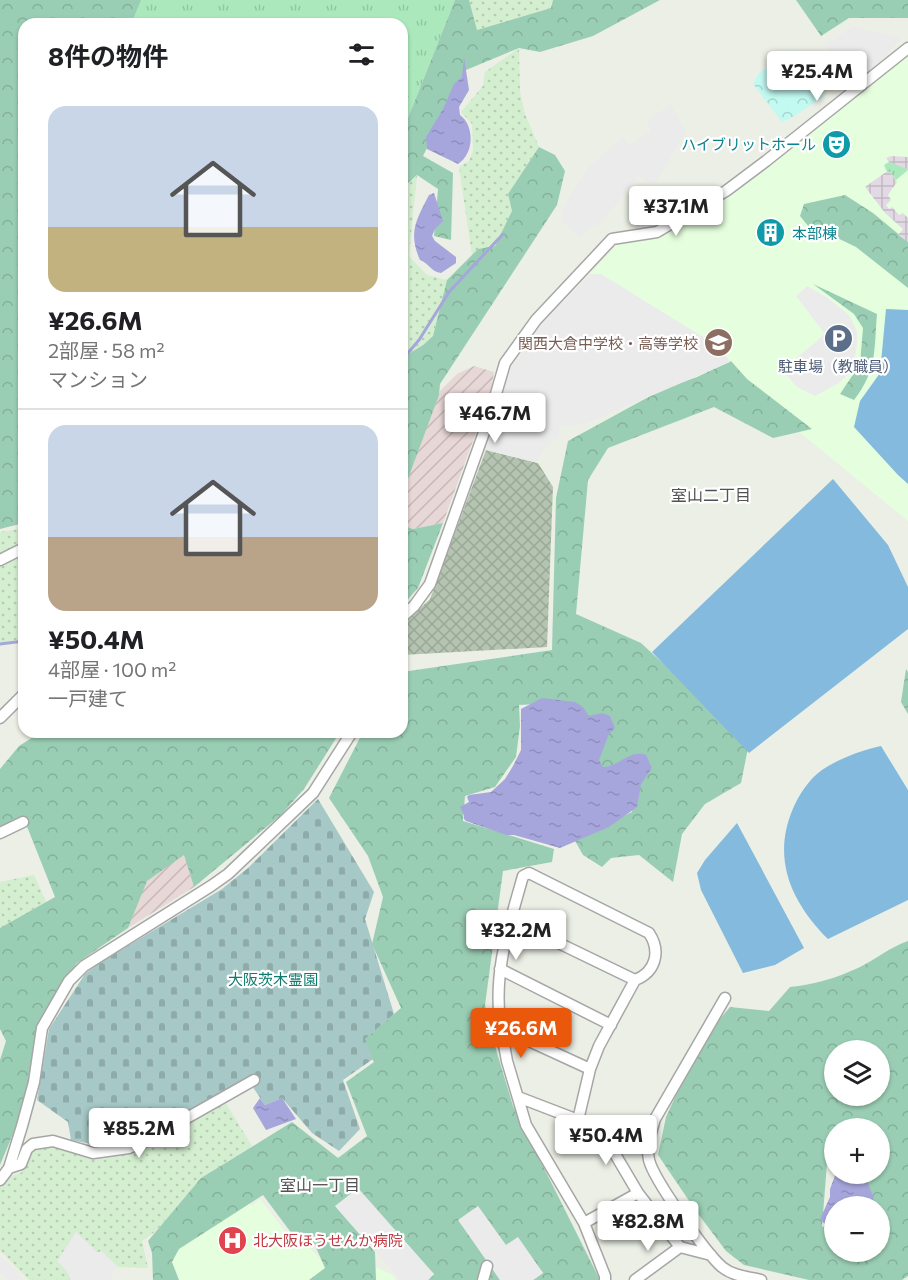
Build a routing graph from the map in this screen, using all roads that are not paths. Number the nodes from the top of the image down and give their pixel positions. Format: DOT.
graph roads {
  1 [pos="908,48"];
  2 [pos="18,551"];
  3 [pos="0,560"];
  4 [pos="408,612"];
  5 [pos="18,700"];
  6 [pos="0,718"];
  7 [pos="348,738"];
  8 [pos="23,822"];
  9 [pos="0,833"];
  10 [pos="511,920"];
  11 [pos="500,969"];
  12 [pos="635,980"];
  13 [pos="725,998"];
  14 [pos="610,1025"];
  15 [pos="501,1028"];
  16 [pos="590,1069"];
  17 [pos="254,1080"];
  18 [pos="518,1097"];
  19 [pos="578,1120"];
  20 [pos="9,1168"];
  21 [pos="0,1180"];
  22 [pos="638,1193"];
  23 [pos="584,1224"];
  24 [pos="680,1247"];
  25 [pos="711,1255"];
  26 [pos="487,1266"];
  27 [pos="483,1280"];
  28 [pos="605,1280"];
  29 [pos="635,1280"];
  30 [pos="761,1280"];
  1 -- 4 [label="street"];
  2 -- 3 [label="street"];
  5 -- 6 [label="street"];
  7 -- 20 [label="street"];
  8 -- 9 [label="street"];
  10 -- 11 [label="street"];
  10 -- 12 [label="street"];
  10 -- 12 [label="street"];
  11 -- 14 [label="street"];
  11 -- 15 [label="street"];
  12 -- 14 [label="street"];
  13 -- 25 [label="street"];
  14 -- 16 [label="street"];
  15 -- 16 [label="street"];
  15 -- 18 [label="street"];
  16 -- 19 [label="street"];
  17 -- 20 [label="street"];
  18 -- 19 [label="street"];
  18 -- 23 [label="street"];
  19 -- 22 [label="street"];
  20 -- 21 [label="street"];
  22 -- 23 [label="street"];
  22 -- 24 [label="street"];
  23 -- 28 [label="street"];
  24 -- 25 [label="street"];
  24 -- 29 [label="street"];
  25 -- 30 [label="street"];
  26 -- 27 [label="street"];
}
